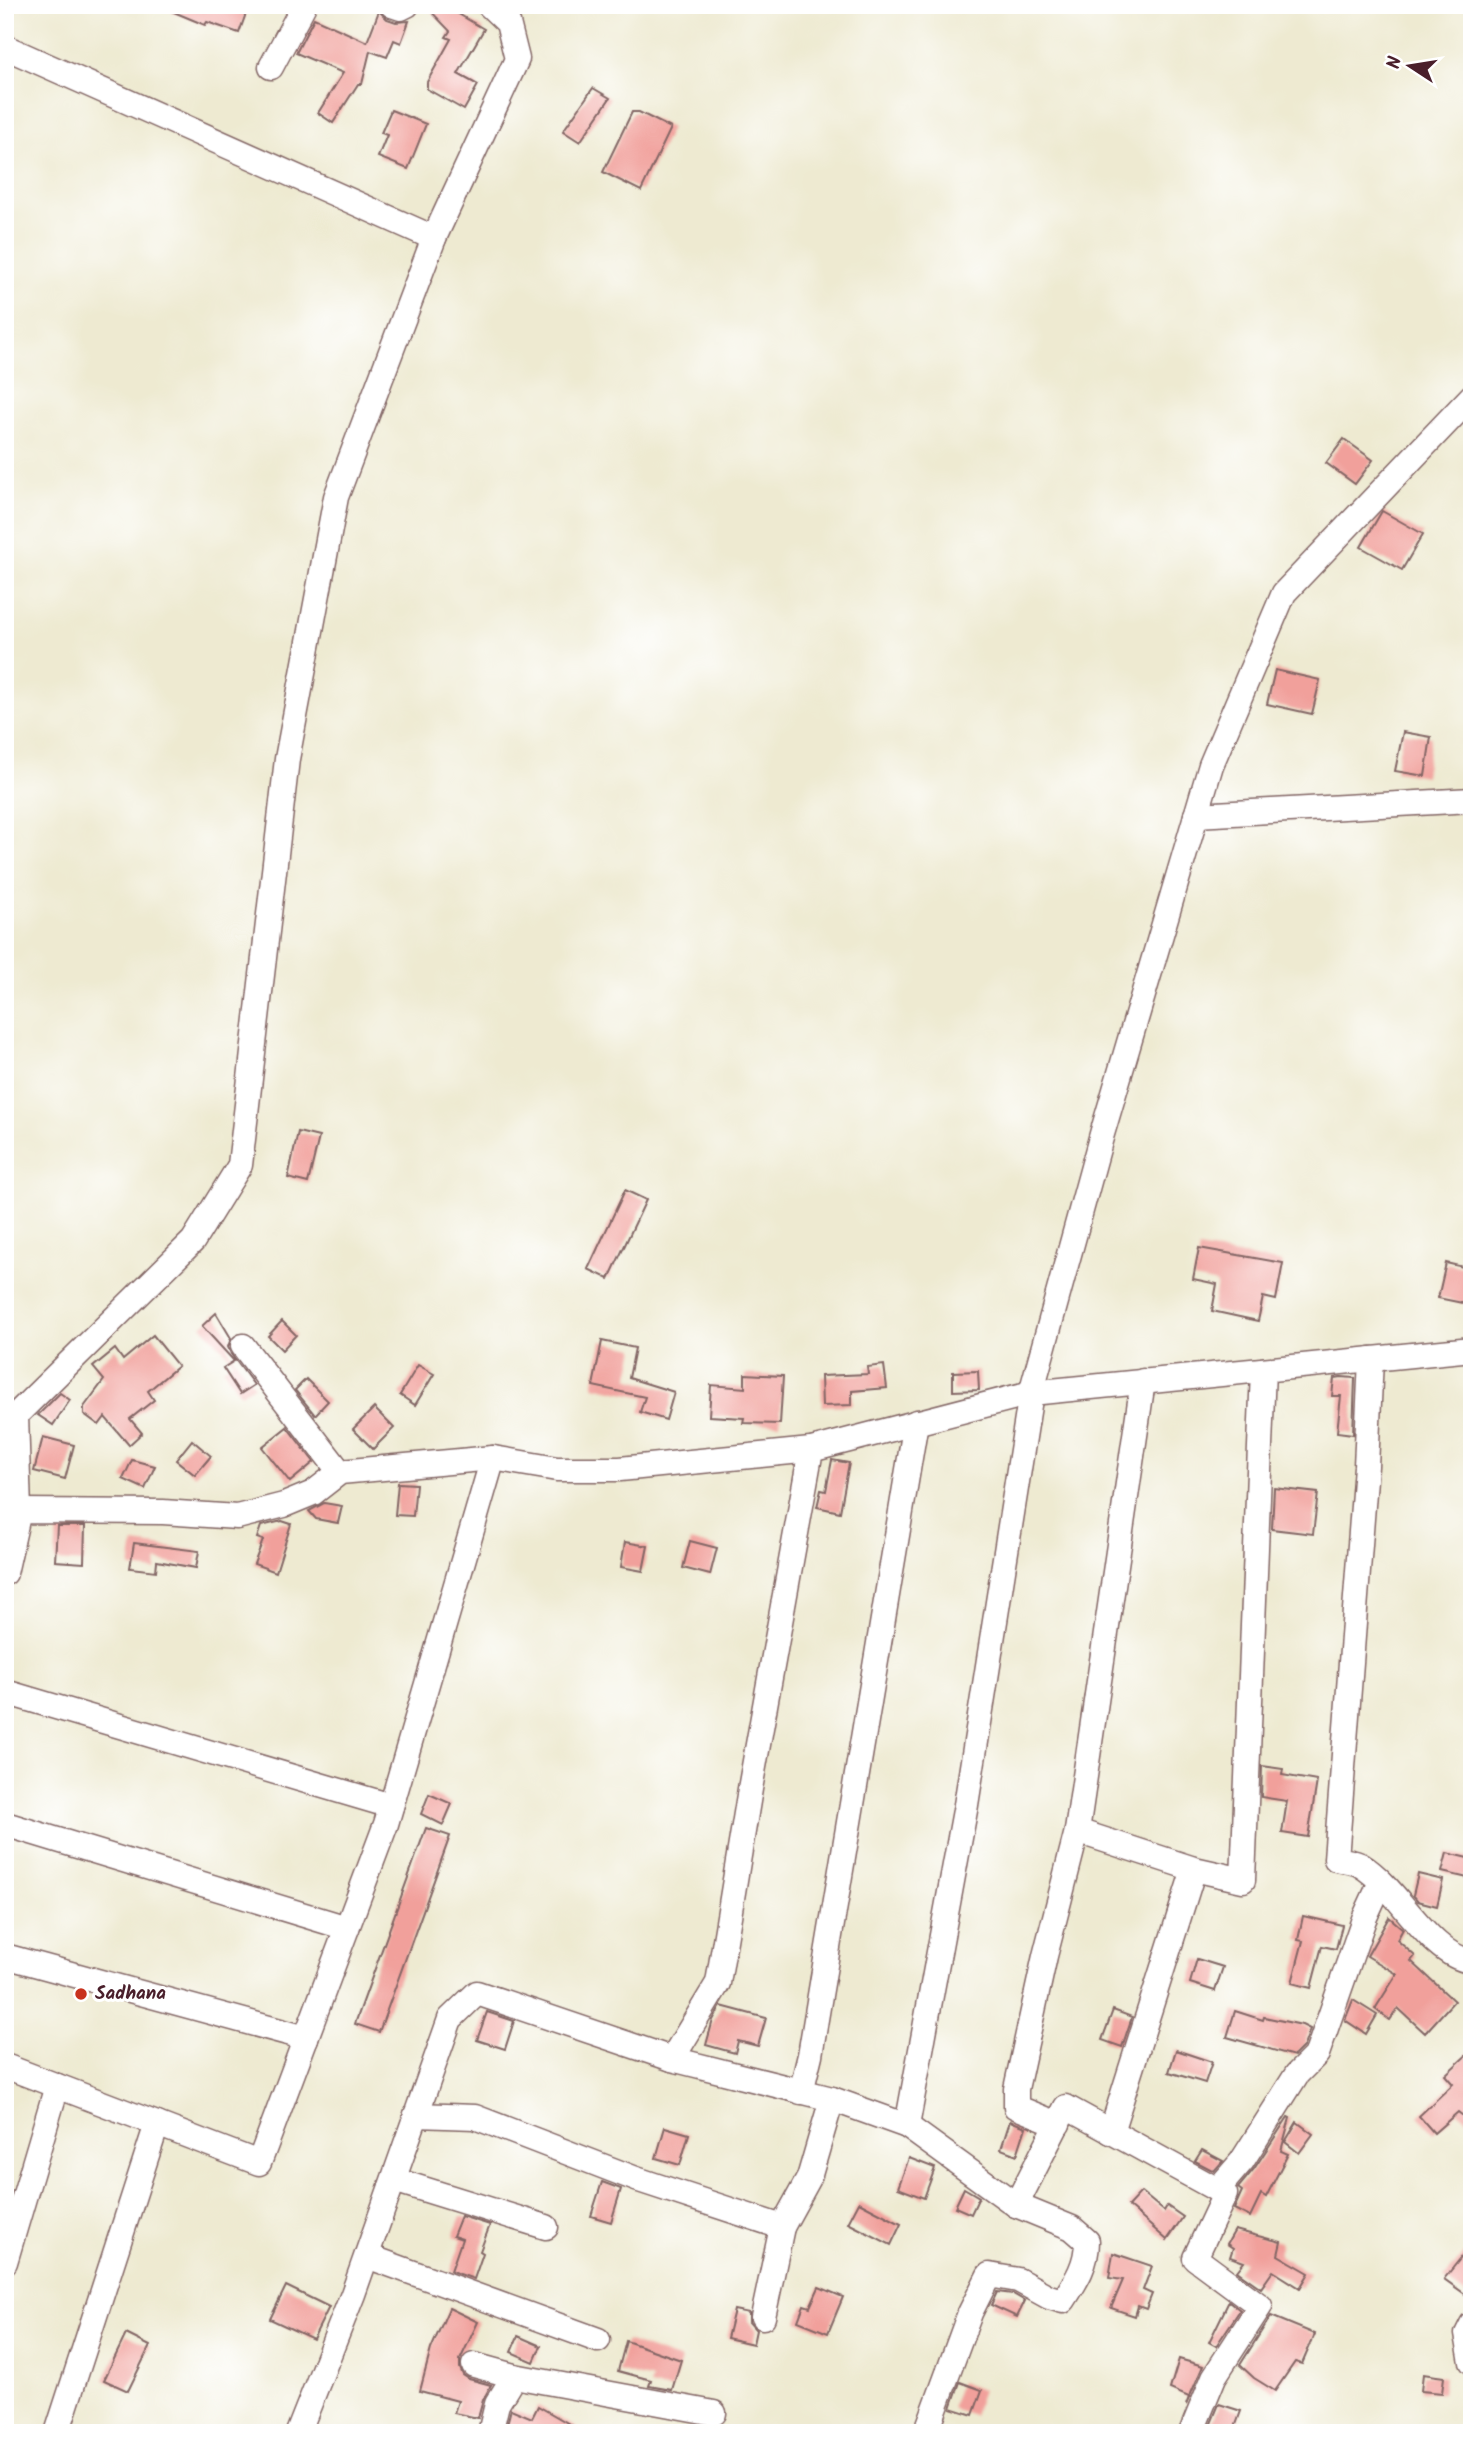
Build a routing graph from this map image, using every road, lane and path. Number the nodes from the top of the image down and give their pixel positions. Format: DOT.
graph roads {
  1 [pos="304,5"];
  2 [pos="392,5"];
  3 [pos="407,5"];
  4 [pos="489,5"];
  5 [pos="5,47"];
  6 [pos="271,68"];
  7 [pos="435,238"];
  8 [pos="1472,396"];
  9 [pos="1472,800"];
  10 [pos="1196,815"];
  11 [pos="243,1346"];
  12 [pos="1472,1349"];
  13 [pos="1371,1359"];
  14 [pos="1263,1370"];
  15 [pos="1143,1381"];
  16 [pos="1031,1393"];
  17 [pos="10,1412"];
  18 [pos="916,1422"];
  19 [pos="811,1450"];
  20 [pos="493,1458"];
  21 [pos="340,1472"];
  22 [pos="12,1512"];
  23 [pos="5,1573"];
  24 [pos="5,1692"];
  25 [pos="391,1806"];
  26 [pos="5,1824"];
  27 [pos="1077,1830"];
  28 [pos="1194,1869"];
  29 [pos="1381,1882"];
  30 [pos="347,1928"];
  31 [pos="5,1956"];
  32 [pos="1472,1964"];
  33 [pos="306,2038"];
  34 [pos="672,2059"];
  35 [pos="5,2066"];
  36 [pos="57,2086"];
  37 [pos="801,2092"];
  38 [pos="832,2099"];
  39 [pos="416,2115"];
  40 [pos="157,2124"];
  41 [pos="1058,2124"];
  42 [pos="907,2126"];
  43 [pos="1111,2132"];
  44 [pos="394,2180"];
  45 [pos="1217,2190"];
  46 [pos="1016,2205"];
  47 [pos="546,2227"];
  48 [pos="782,2227"];
  49 [pos="367,2256"];
  50 [pos="5,2262"];
  51 [pos="763,2317"];
  52 [pos="1472,2324"];
  53 [pos="598,2340"];
  54 [pos="1472,2362"];
  55 [pos="474,2365"];
  56 [pos="514,2375"];
  57 [pos="715,2413"];
  58 [pos="57,2433"];
  59 [pos="298,2433"];
  60 [pos="490,2433"];
  61 [pos="926,2433"];
  62 [pos="1191,2433"];
  1 -- 6 [label="street"];
  2 -- 3 [label="street"];
  4 -- 7 [label="street"];
  5 -- 7 [label="street"];
  7 -- 17 [label="street"];
  8 -- 10 [label="street"];
  9 -- 10 [label="street"];
  10 -- 16 [label="street"];
  11 -- 21 [label="street"];
  12 -- 13 [label="street"];
  13 -- 14 [label="street"];
  13 -- 29 [label="street"];
  14 -- 15 [label="street"];
  14 -- 28 [label="street"];
  15 -- 16 [label="street"];
  15 -- 27 [label="street"];
  16 -- 18 [label="street"];
  16 -- 42 [label="street"];
  17 -- 22 [label="street"];
  18 -- 19 [label="street"];
  18 -- 37 [label="street"];
  19 -- 20 [label="street"];
  19 -- 34 [label="street"];
  20 -- 21 [label="street"];
  20 -- 25 [label="street"];
  21 -- 22 [label="street"];
  22 -- 23 [label="street"];
  24 -- 25 [label="street"];
  25 -- 30 [label="street"];
  26 -- 30 [label="street"];
  27 -- 28 [label="street"];
  27 -- 41 [label="street"];
  28 -- 43 [label="street"];
  29 -- 32 [label="street"];
  29 -- 45 [label="street"];
  30 -- 33 [label="street"];
  31 -- 33 [label="street"];
  33 -- 40 [label="street"];
  34 -- 37 [label="street"];
  34 -- 39 [label="street"];
  35 -- 36 [label="street"];
  36 -- 40 [label="street"];
  36 -- 50 [label="street"];
  37 -- 38 [label="street"];
  38 -- 42 [label="street"];
  38 -- 48 [label="street"];
  39 -- 44 [label="street"];
  39 -- 48 [label="street"];
  40 -- 58 [label="street"];
  41 -- 43 [label="street"];
  41 -- 46 [label="street"];
  42 -- 46 [label="street"];
  43 -- 45 [label="street"];
  44 -- 47 [label="street"];
  44 -- 49 [label="street"];
  45 -- 62 [label="street"];
  46 -- 61 [label="street"];
  48 -- 51 [label="street"];
  49 -- 53 [label="street"];
  49 -- 59 [label="street"];
  52 -- 54 [label="street"];
  55 -- 56 [label="street"];
  56 -- 57 [label="street"];
  56 -- 60 [label="street"];
}
